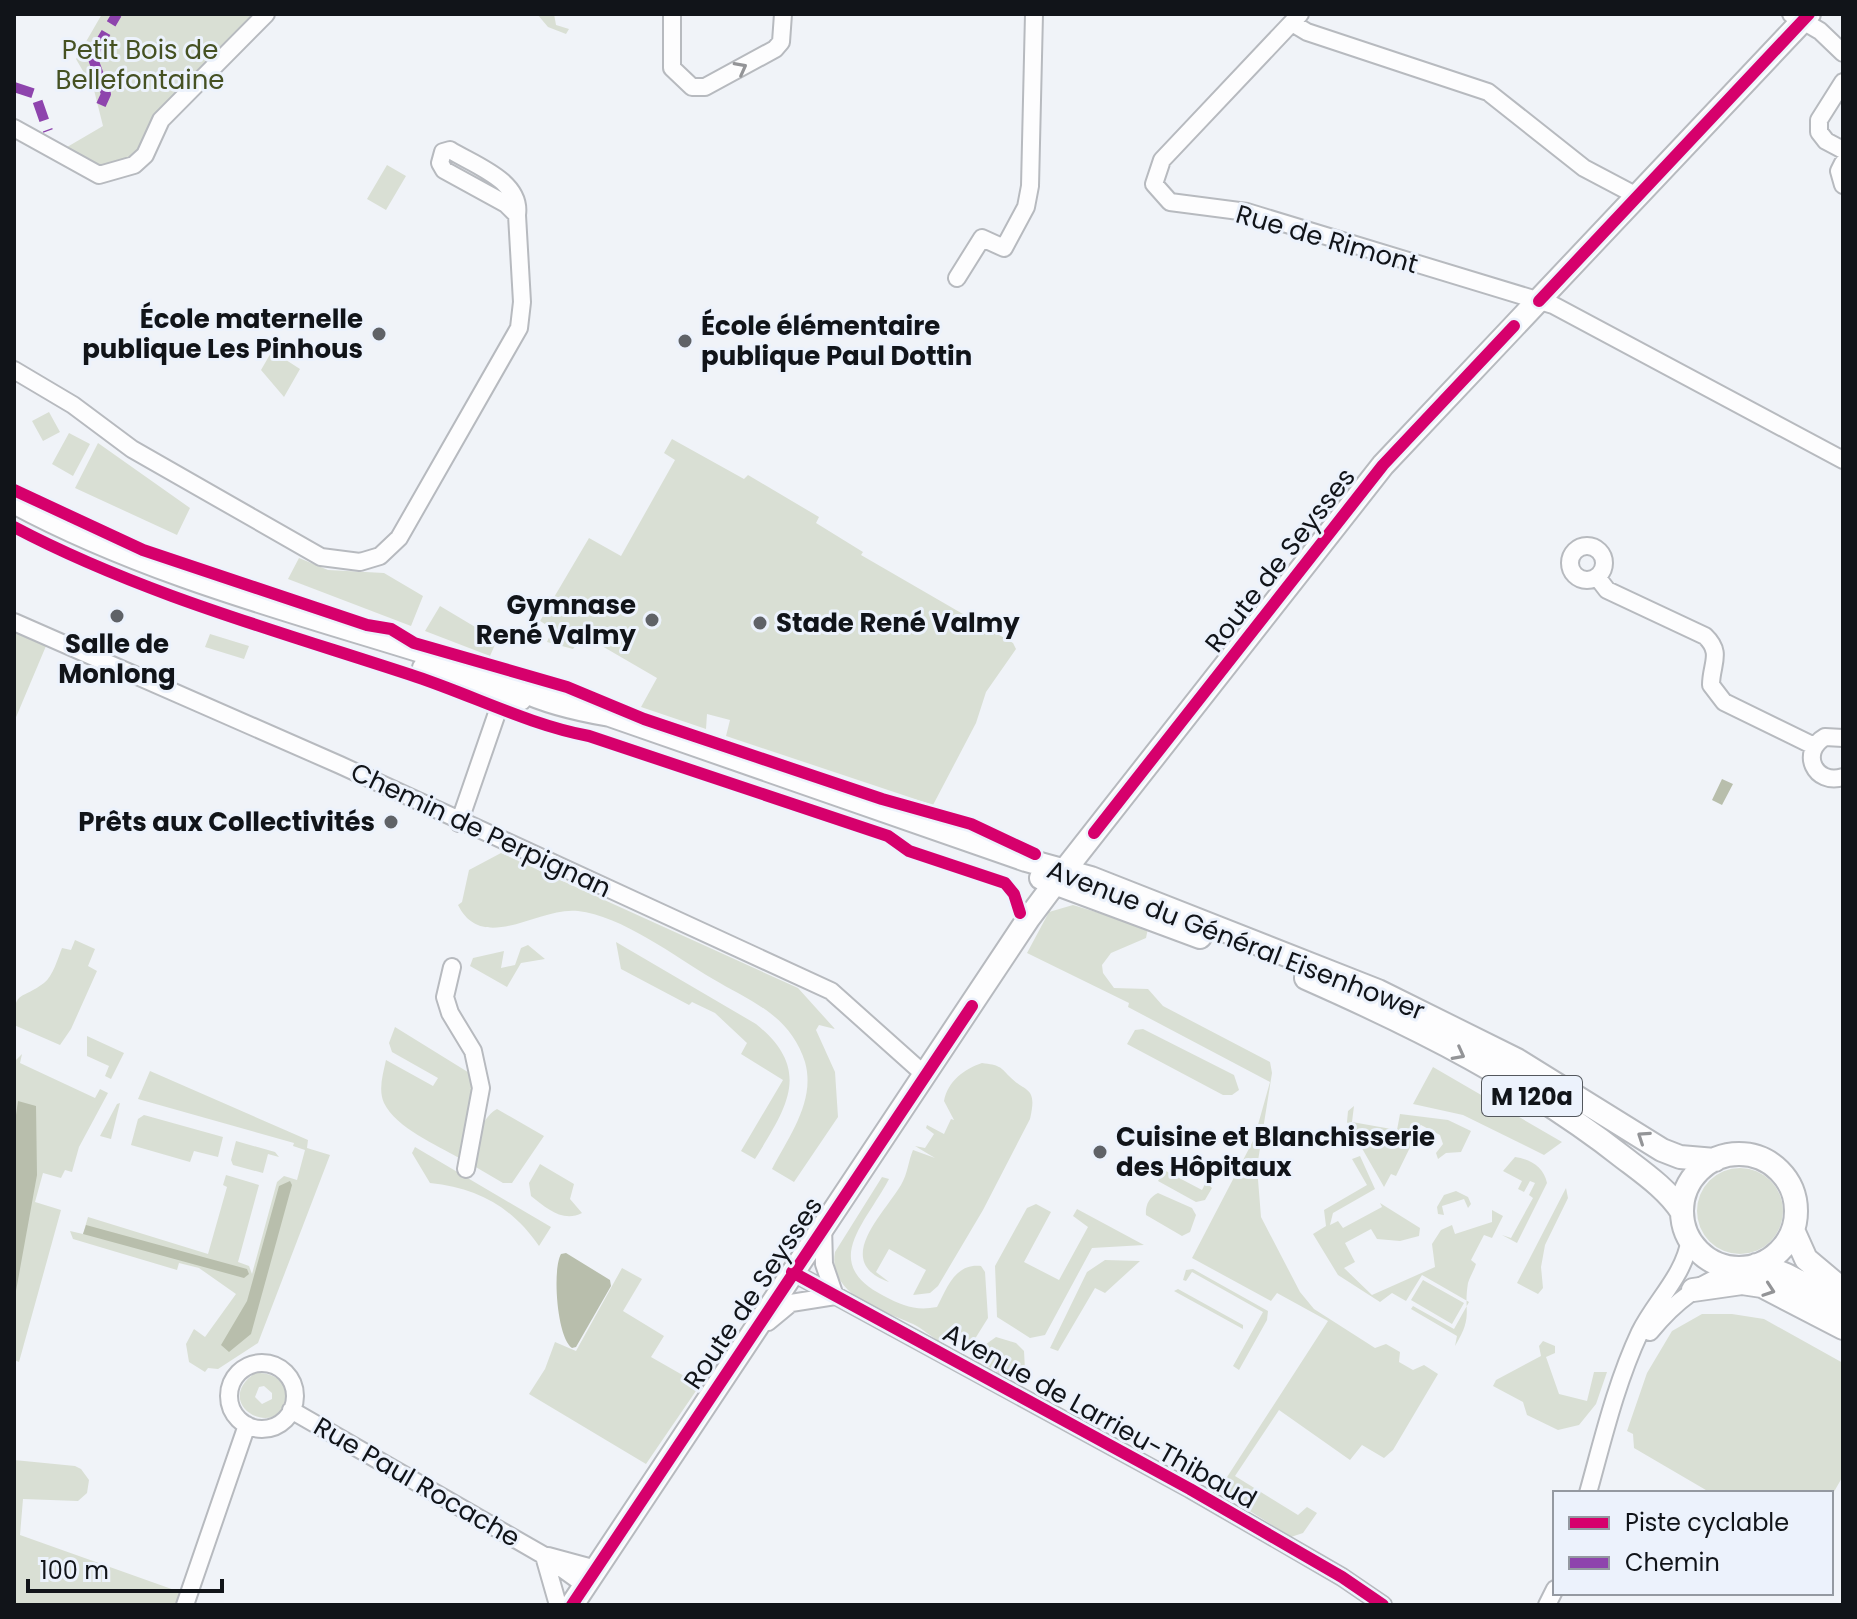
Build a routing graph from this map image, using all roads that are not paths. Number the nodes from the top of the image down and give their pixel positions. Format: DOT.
graph roads {
  1 [pos="266,14"];
  2 [pos="672,14"];
  3 [pos="783,14"];
  4 [pos="1034,14"];
  5 [pos="1801,16"];
  6 [pos="1296,18"];
  7 [pos="1843,53"];
  8 [pos="1843,82"];
  9 [pos="14,128"];
  10 [pos="1843,150"];
  11 [pos="1843,163"];
  12 [pos="1843,185"];
  13 [pos="1637,196"];
  14 [pos="517,215"];
  15 [pos="957,278"];
  16 [pos="1493,289"];
  17 [pos="1539,301"];
  18 [pos="1519,321"];
  19 [pos="14,370"];
  20 [pos="1843,460"];
  21 [pos="14,502"];
  22 [pos="14,516"];
  23 [pos="1597,577"];
  24 [pos="14,622"];
  25 [pos="506,687"];
  26 [pos="1839,733"];
  27 [pos="1814,746"];
  28 [pos="1842,778"];
  29 [pos="459,823"];
  30 [pos="1059,877"];
  31 [pos="452,967"];
  32 [pos="925,1075"];
  33 [pos="1715,1160"];
  34 [pos="466,1169"];
  35 [pos="1682,1212"];
  36 [pos="823,1226"];
  37 [pos="1793,1230"];
  38 [pos="1690,1239"];
  39 [pos="1748,1267"];
  40 [pos="792,1272"];
  41 [pos="1693,1290"];
  42 [pos="1843,1290"];
  43 [pos="835,1296"];
  44 [pos="1843,1314"];
  45 [pos="1843,1328"];
  46 [pos="753,1331"];
  47 [pos="1632,1355"];
  48 [pos="291,1410"];
  49 [pos="247,1425"];
  50 [pos="1589,1491"];
  51 [pos="543,1555"];
  52 [pos="590,1577"];
  53 [pos="185,1605"];
  54 [pos="558,1605"];
  55 [pos="572,1605"];
  56 [pos="1383,1605"];
  1 -- 9 [label="street"];
  2 -- 3 [label="street, one-way"];
  4 -- 15 [label="street"];
  5 -- 7 [label="street"];
  5 -- 13 [label="main road, Route de Seysses"];
  6 -- 13 [label="street"];
  6 -- 16 [label="street, Rue de Rimont"];
  8 -- 10 [label="street"];
  11 -- 12 [label="street"];
  13 -- 17 [label="main road, Route de Seysses"];
  14 -- 14 [label="street"];
  14 -- 19 [label="street"];
  16 -- 17 [label="street, Rue de Rimont"];
  16 -- 18 [label="street"];
  17 -- 18 [label="main road, Route de Seysses"];
  17 -- 20 [label="street, Rue de Rimont"];
  18 -- 30 [label="main road, Route de Seysses"];
  21 -- 25 [label="main road, Avenue du Général Eisenhower"];
  22 -- 25 [label="main road, Avenue du Général Eisenhower"];
  23 -- 27 [label="street"];
  24 -- 29 [label="street, Chemin de Perpignan"];
  25 -- 29 [label="street"];
  25 -- 30 [label="main road, Avenue du Général Eisenhower"];
  26 -- 27 [label="street"];
  27 -- 28 [label="street"];
  29 -- 32 [label="street, Chemin de Perpignan"];
  30 -- 32 [label="main road, Route de Seysses"];
  33 -- 30 [label="main road, Avenue du Général Eisenhower / M 120a, one-way"];
  30 -- 35 [label="main road, Avenue du Général Eisenhower / M 120a, one-way"];
  31 -- 34 [label="street"];
  32 -- 36 [label="main road, Route de Seysses"];
  33 -- 35 [label="main road"];
  33 -- 37 [label="main road"];
  35 -- 38 [label="main road"];
  36 -- 40 [label="main road, Route de Seysses"];
  36 -- 43 [label="street"];
  37 -- 39 [label="main road"];
  37 -- 42 [label="main road"];
  38 -- 39 [label="main road"];
  38 -- 47 [label="street"];
  39 -- 41 [label="street"];
  39 -- 44 [label="main road"];
  40 -- 43 [label="street, Avenue de Larrieu-Thibaud"];
  40 -- 46 [label="main road, Route de Seysses"];
  41 -- 45 [label="main road, one-way"];
  41 -- 47 [label="street"];
  43 -- 46 [label="street, Route de Seysses"];
  43 -- 56 [label="street, Avenue de Larrieu-Thibaud"];
  46 -- 52 [label="main road, Route de Seysses"];
  47 -- 50 [label="street"];
  48 -- 49 [label="street, Rue Paul Rocache"];
  48 -- 49 [label="street, Rue Paul Rocache"];
  48 -- 51 [label="street, Rue Paul Rocache"];
  49 -- 53 [label="street"];
  51 -- 52 [label="street, Rue Paul Rocache"];
  51 -- 54 [label="street, Rue Paul Rocache"];
  52 -- 55 [label="main road, Route de Seysses"];
}
